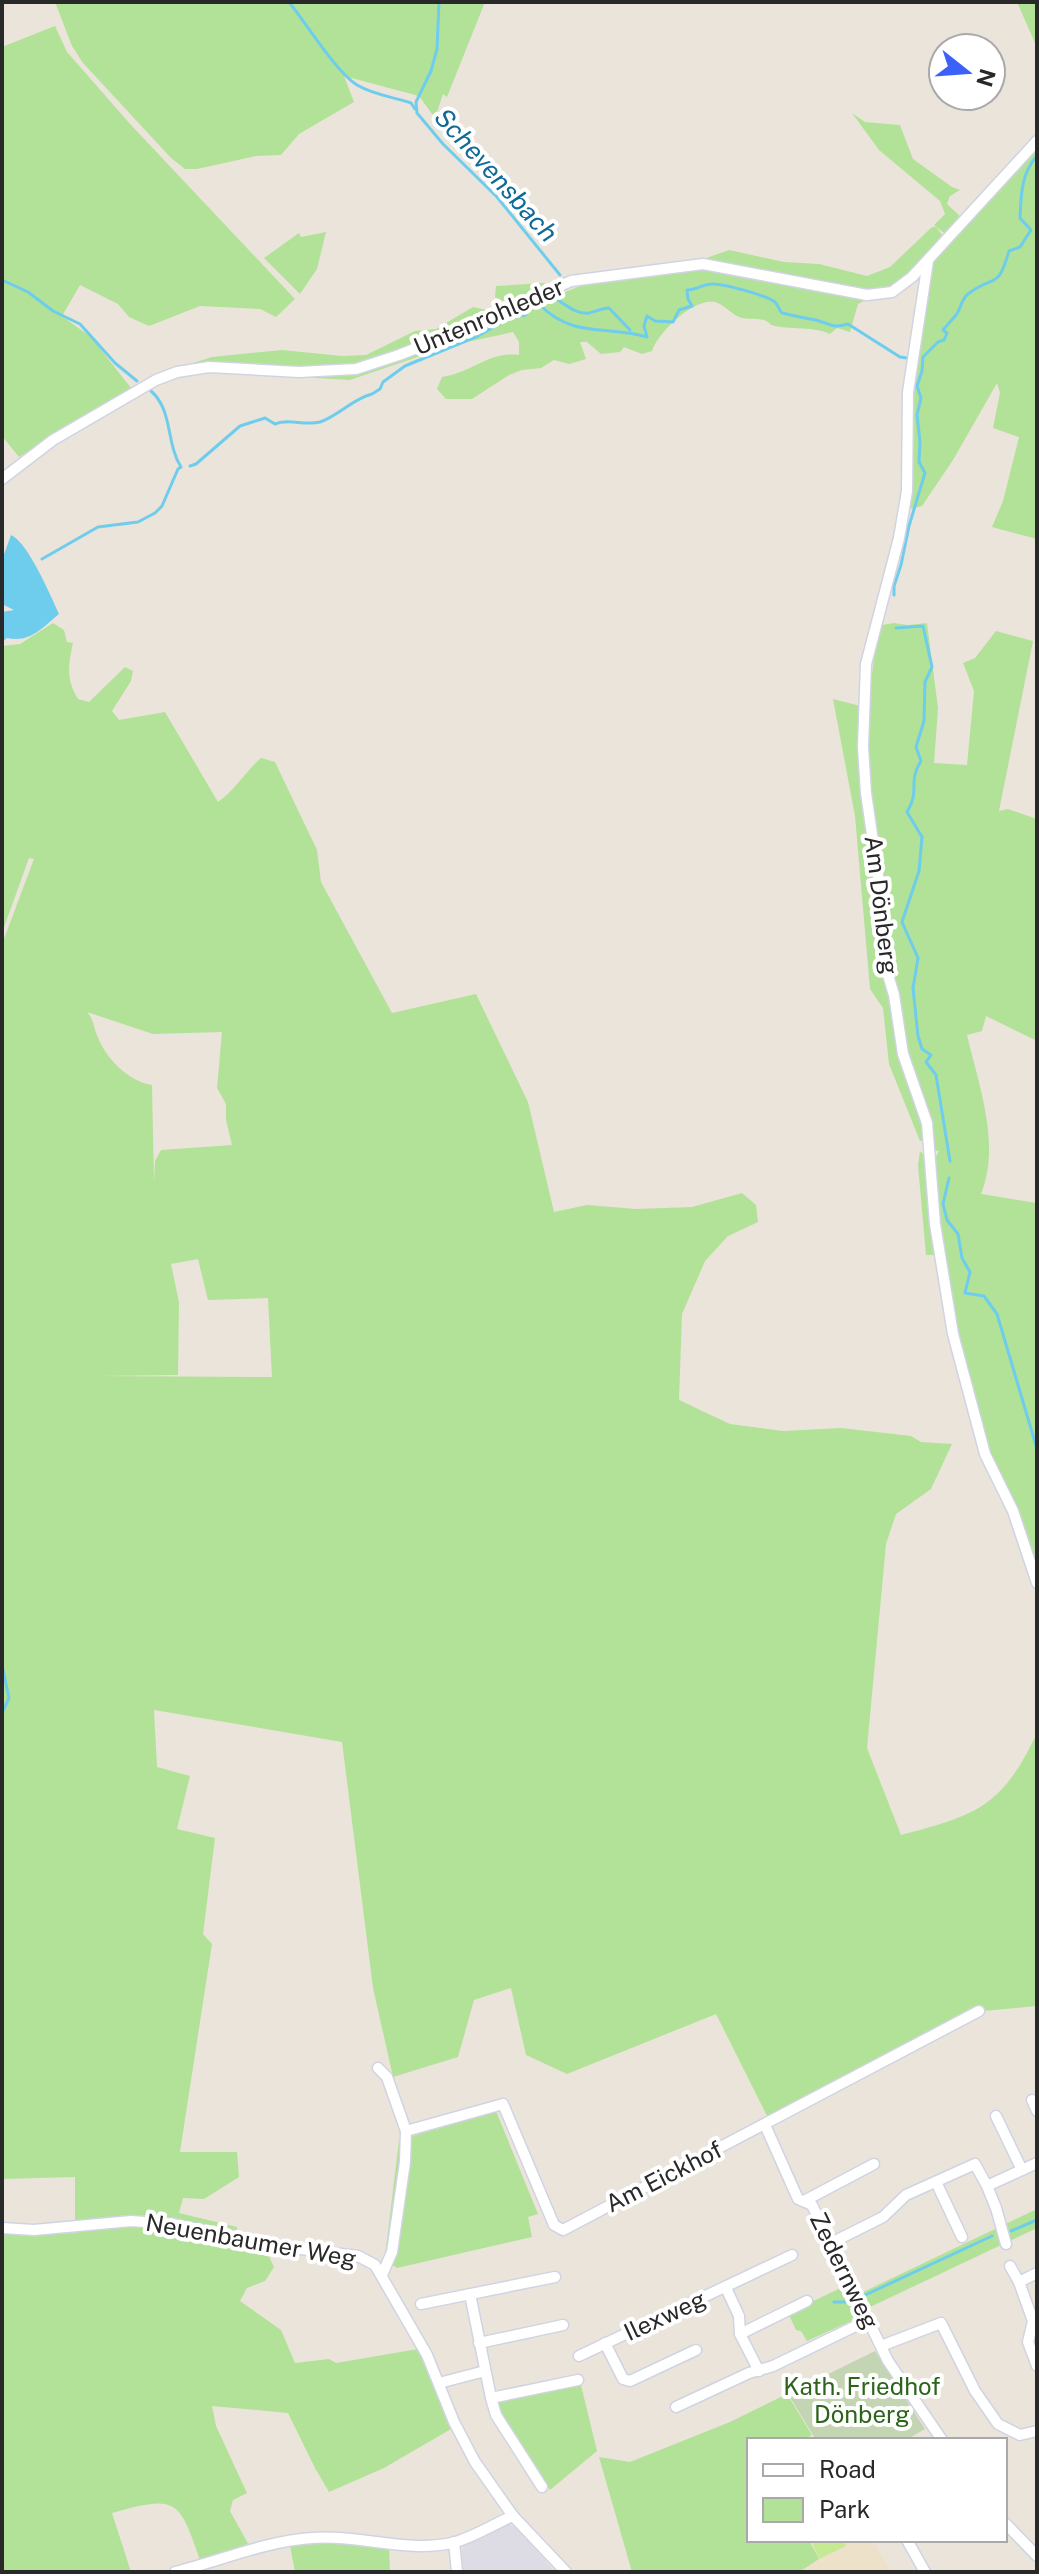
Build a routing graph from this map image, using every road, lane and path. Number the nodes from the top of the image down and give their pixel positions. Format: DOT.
graph roads {
  1 [pos="1037,141"];
  2 [pos="928,261"];
  3 [pos="2,479"];
  4 [pos="1037,1583"];
  5 [pos="979,2011"];
  6 [pos="378,2068"];
  7 [pos="996,2116"];
  8 [pos="765,2125"];
  9 [pos="406,2131"];
  10 [pos="1037,2163"];
  11 [pos="874,2164"];
  12 [pos="1022,2170"];
  13 [pos="936,2182"];
  14 [pos="987,2186"];
  15 [pos="804,2201"];
  16 [pos="2,2228"];
  17 [pos="962,2237"];
  18 [pos="831,2243"];
  19 [pos="1006,2244"];
  20 [pos="792,2255"];
  21 [pos="1010,2266"];
  22 [pos="1037,2273"];
  23 [pos="382,2275"];
  24 [pos="555,2277"];
  25 [pos="1019,2282"];
  26 [pos="726,2288"];
  27 [pos="470,2294"];
  28 [pos="807,2301"];
  29 [pos="421,2304"];
  30 [pos="868,2320"];
  31 [pos="563,2325"];
  32 [pos="740,2334"];
  33 [pos="479,2343"];
  34 [pos="605,2343"];
  35 [pos="881,2346"];
  36 [pos="696,2350"];
  37 [pos="579,2356"];
  38 [pos="1037,2366"];
  39 [pos="485,2371"];
  40 [pos="759,2371"];
  41 [pos="578,2380"];
  42 [pos="439,2383"];
  43 [pos="491,2398"];
  44 [pos="676,2407"];
  45 [pos="1037,2431"];
  46 [pos="941,2438"];
  47 [pos="542,2487"];
  48 [pos="513,2516"];
  49 [pos="1007,2525"];
  50 [pos="1037,2535"];
  51 [pos="454,2542"];
  52 [pos="908,2542"];
  53 [pos="1027,2546"];
  54 [pos="1037,2556"];
  55 [pos="175,2572"];
  56 [pos="457,2572"];
  57 [pos="566,2572"];
  58 [pos="925,2572"];
  1 -- 2 [label="street, Untenrohleder"];
  2 -- 3 [label="street, Untenrohleder"];
  2 -- 4 [label="street, Am Dönberg"];
  5 -- 8 [label="street, Am Eickhof"];
  6 -- 9 [label="street"];
  7 -- 12 [label="street"];
  8 -- 9 [label="street, Am Eickhof"];
  8 -- 15 [label="street, Zedernweg"];
  9 -- 23 [label="street"];
  10 -- 12 [label="street"];
  11 -- 15 [label="street, Zedernweg"];
  12 -- 14 [label="street"];
  13 -- 14 [label="street"];
  13 -- 17 [label="street"];
  13 -- 18 [label="street"];
  14 -- 19 [label="street"];
  15 -- 18 [label="street, Zedernweg"];
  16 -- 23 [label="street, Neuenbaumer Weg"];
  18 -- 30 [label="street, Zedernweg"];
  20 -- 26 [label="street, Ilexweg"];
  21 -- 25 [label="street"];
  22 -- 25 [label="street"];
  23 -- 42 [label="street, Neuenbaumer Weg"];
  24 -- 27 [label="street"];
  25 -- 38 [label="street"];
  26 -- 32 [label="street, Ilexweg"];
  26 -- 34 [label="street, Ilexweg"];
  27 -- 29 [label="street"];
  27 -- 33 [label="street"];
  28 -- 32 [label="street"];
  30 -- 35 [label="street, Zedernweg"];
  30 -- 40 [label="street"];
  31 -- 33 [label="street"];
  32 -- 40 [label="street, Ilexweg"];
  33 -- 39 [label="street"];
  34 -- 36 [label="street, Ilexweg"];
  34 -- 37 [label="street, Ilexweg"];
  35 -- 45 [label="street, Zedernweg"];
  35 -- 46 [label="street, Zedernweg"];
  39 -- 42 [label="street"];
  39 -- 43 [label="street"];
  40 -- 44 [label="street"];
  41 -- 43 [label="street"];
  42 -- 48 [label="street, Neuenbaumer Weg"];
  43 -- 47 [label="street"];
  48 -- 51 [label="street"];
  48 -- 57 [label="street, Neuenbaumer Weg"];
  49 -- 53 [label="street"];
  50 -- 53 [label="street"];
  51 -- 55 [label="street"];
  51 -- 56 [label="street"];
  52 -- 58 [label="street"];
  53 -- 54 [label="street"];
}
